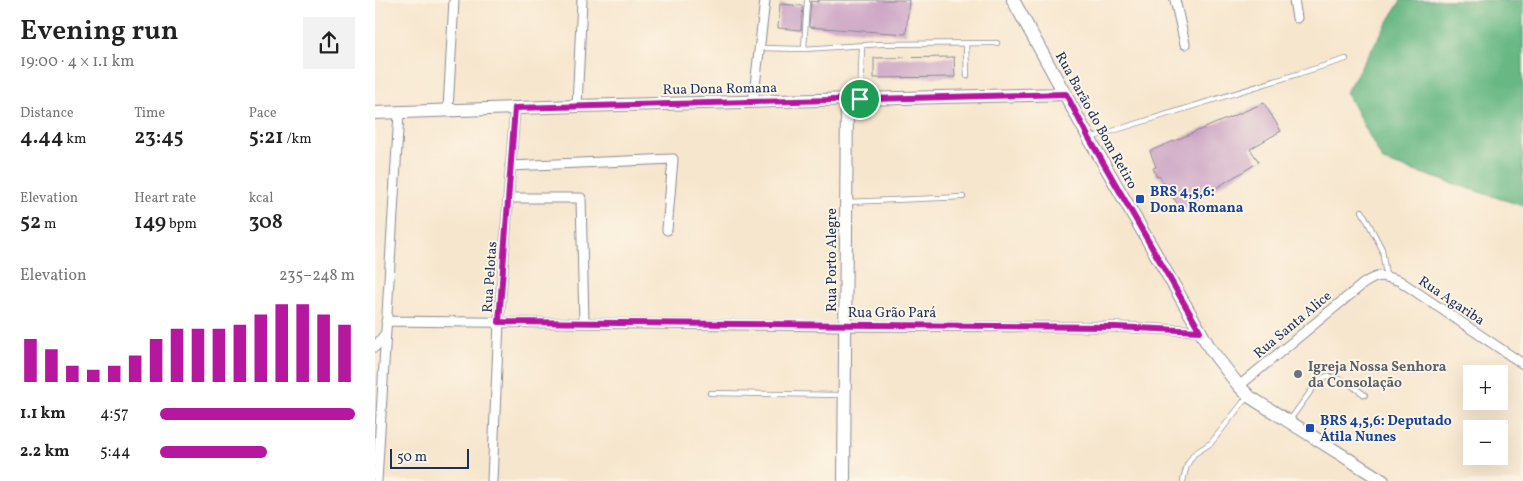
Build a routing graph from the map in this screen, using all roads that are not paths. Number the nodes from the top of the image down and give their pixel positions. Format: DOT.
graph roads {
  1 [pos="454,0"];
  2 [pos="583,0"];
  3 [pos="765,0"];
  4 [pos="807,0"];
  5 [pos="1013,0"];
  6 [pos="1175,0"];
  7 [pos="1294,0"];
  8 [pos="1297,18"];
  9 [pos="997,43"];
  10 [pos="966,44"];
  11 [pos="1185,44"];
  12 [pos="862,45"];
  13 [pos="759,48"];
  14 [pos="804,49"];
  15 [pos="1346,59"];
  16 [pos="967,76"];
  17 [pos="1066,94"];
  18 [pos="853,99"];
  19 [pos="753,103"];
  20 [pos="577,106"];
  21 [pos="515,108"];
  22 [pos="448,110"];
  23 [pos="375,113"];
  24 [pos="399,113"];
  25 [pos="1089,138"];
  26 [pos="510,166"];
  27 [pos="963,196"];
  28 [pos="509,198"];
  29 [pos="847,202"];
  30 [pos="1362,211"];
  31 [pos="667,230"];
  32 [pos="1386,276"];
  33 [pos="386,321"];
  34 [pos="499,322"];
  35 [pos="584,322"];
  36 [pos="846,326"];
  37 [pos="1200,331"];
  38 [pos="385,334"];
  39 [pos="375,347"];
  40 [pos="1523,364"];
  41 [pos="379,372"];
  42 [pos="1239,386"];
  43 [pos="710,393"];
  44 [pos="845,395"];
  45 [pos="1365,395"];
  46 [pos="1249,396"];
  47 [pos="1288,422"];
  48 [pos="377,481"];
  49 [pos="492,481"];
  50 [pos="844,481"];
  51 [pos="1183,481"];
  52 [pos="1383,481"];
  1 -- 22 [label="street"];
  2 -- 20 [label="street"];
  3 -- 13 [label="street"];
  4 -- 14 [label="lane"];
  5 -- 17 [label="street, Rua Barão do Bom Retiro"];
  6 -- 11 [label="street"];
  7 -- 8 [label="street"];
  9 -- 10 [label="lane"];
  10 -- 12 [label="lane"];
  10 -- 16 [label="lane"];
  12 -- 14 [label="lane"];
  12 -- 18 [label="lane"];
  13 -- 14 [label="lane"];
  13 -- 19 [label="street"];
  15 -- 25 [label="lane"];
  17 -- 18 [label="street, Rua Dona Romana"];
  17 -- 25 [label="street, Rua Barão do Bom Retiro"];
  18 -- 19 [label="street, Rua Dona Romana"];
  18 -- 29 [label="street, Rua Porto Alegre"];
  19 -- 20 [label="street, Rua Dona Romana"];
  20 -- 21 [label="street, Rua Dona Romana"];
  21 -- 22 [label="street, Rua Dona Romana"];
  21 -- 26 [label="street, Rua Pelotas"];
  22 -- 24 [label="street, Rua Dona Romana"];
  23 -- 24 [label="street, Rua Dona Romana"];
  24 -- 33 [label="street"];
  25 -- 37 [label="street, Rua Barão do Bom Retiro"];
  26 -- 28 [label="street, Rua Pelotas"];
  26 -- 31 [label="street"];
  27 -- 29 [label="lane"];
  28 -- 34 [label="street, Rua Pelotas"];
  28 -- 35 [label="street"];
  29 -- 36 [label="street, Rua Porto Alegre"];
  30 -- 32 [label="lane"];
  32 -- 40 [label="street, Rua Agariba"];
  32 -- 42 [label="street, Rua Santa Alice"];
  33 -- 34 [label="street, Rua Grão Pará"];
  33 -- 38 [label="street"];
  34 -- 35 [label="street, Rua Grão Pará"];
  34 -- 49 [label="street, Rua Pelotas"];
  35 -- 36 [label="street, Rua Grão Pará"];
  36 -- 37 [label="street, Rua Grão Pará"];
  36 -- 44 [label="street, Rua Porto Alegre"];
  37 -- 42 [label="street, Rua Barão do Bom Retiro"];
  38 -- 39 [label="street"];
  38 -- 41 [label="street"];
  41 -- 48 [label="street"];
  42 -- 46 [label="street, Rua Barão do Bom Retiro"];
  43 -- 44 [label="lane"];
  44 -- 50 [label="street, Rua Porto Alegre"];
  45 -- 47 [label="lane"];
  46 -- 47 [label="street, Rua Barão do Bom Retiro"];
  46 -- 51 [label="lane"];
  47 -- 52 [label="street, Rua Barão do Bom Retiro"];
}
